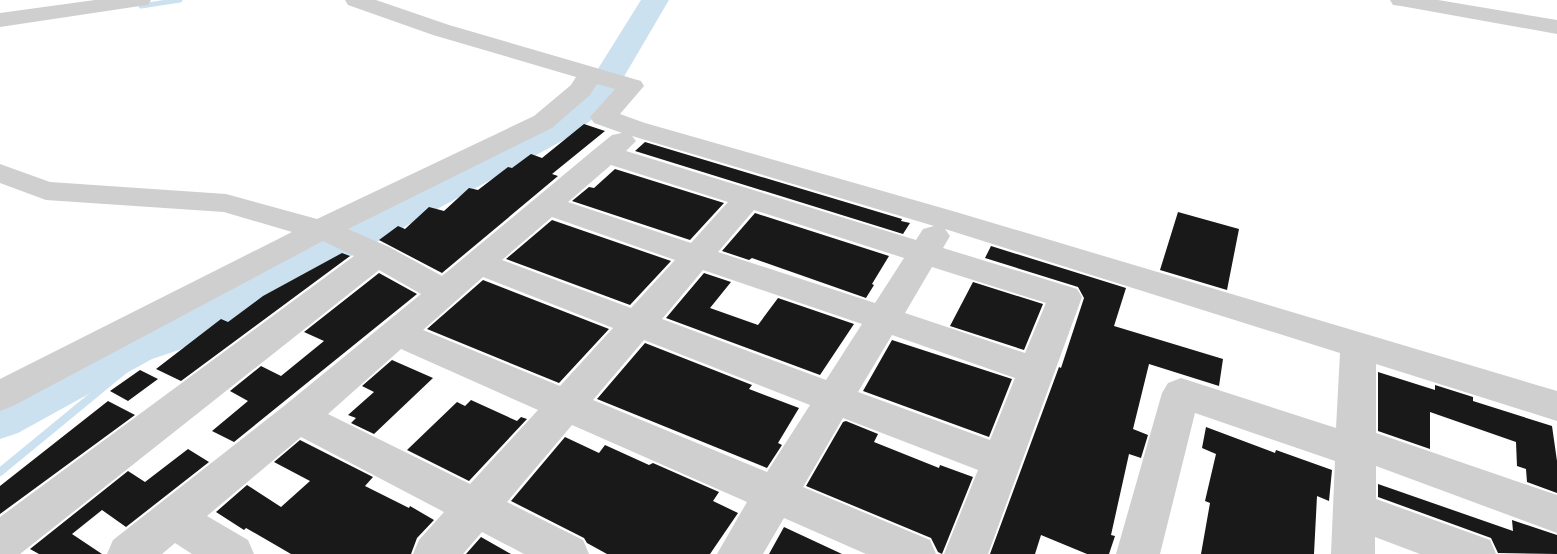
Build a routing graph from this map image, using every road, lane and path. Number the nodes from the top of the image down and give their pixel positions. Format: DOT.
graph roads {
  1 [pos="140,0"];
  2 [pos="356,0"];
  3 [pos="1401,0"];
  4 [pos="0,20"];
  5 [pos="1557,27"];
  6 [pos="602,76"];
  7 [pos="636,129"];
  8 [pos="606,154"];
  9 [pos="0,173"];
  10 [pos="748,198"];
  11 [pos="546,205"];
  12 [pos="945,219"];
  13 [pos="347,240"];
  14 [pos="924,253"];
  15 [pos="698,255"];
  16 [pos="478,263"];
  17 [pos="444,292"];
  18 [pos="882,318"];
  19 [pos="637,324"];
  20 [pos="397,333"];
  21 [pos="1358,344"];
  22 [pos="1038,371"];
  23 [pos="0,396"];
  24 [pos="833,398"];
  25 [pos="566,405"];
  26 [pos="1557,406"];
  27 [pos="298,417"];
  28 [pos="1355,447"];
  29 [pos="1002,462"];
  30 [pos="775,495"];
  31 [pos="476,508"];
  32 [pos="1354,510"];
  33 [pos="1557,514"];
  34 [pos="172,519"];
  35 [pos="0,543"];
  36 [pos="1143,553"];
  37 [pos="129,554"];
  38 [pos="232,554"];
  39 [pos="435,554"];
  40 [pos="567,554"];
  41 [pos="738,554"];
  42 [pos="914,554"];
  43 [pos="966,554"];
  44 [pos="1353,554"];
  45 [pos="1474,554"];
  1 -- 4 [label="street"];
  2 -- 6 [label="street"];
  3 -- 5 [label="street"];
  6 -- 7 [label="street"];
  6 -- 13 [label="street"];
  7 -- 8 [label="street"];
  7 -- 12 [label="street"];
  8 -- 10 [label="street"];
  8 -- 11 [label="street"];
  9 -- 13 [label="street"];
  10 -- 14 [label="street"];
  10 -- 15 [label="street"];
  11 -- 15 [label="street"];
  11 -- 16 [label="street"];
  12 -- 14 [label="street"];
  12 -- 21 [label="street"];
  13 -- 17 [label="street"];
  13 -- 23 [label="street"];
  13 -- 35 [label="street"];
  14 -- 18 [label="street"];
  14 -- 22 [label="street"];
  15 -- 18 [label="street"];
  15 -- 19 [label="street"];
  16 -- 17 [label="street"];
  16 -- 19 [label="street"];
  17 -- 20 [label="street"];
  18 -- 22 [label="street"];
  18 -- 24 [label="street"];
  19 -- 24 [label="street"];
  19 -- 25 [label="street"];
  20 -- 25 [label="street"];
  20 -- 27 [label="street"];
  21 -- 26 [label="street"];
  21 -- 28 [label="street"];
  22 -- 29 [label="street"];
  24 -- 29 [label="street"];
  24 -- 30 [label="street"];
  25 -- 30 [label="street"];
  25 -- 31 [label="street"];
  27 -- 31 [label="street"];
  27 -- 34 [label="street"];
  28 -- 32 [label="street"];
  28 -- 33 [label="street"];
  28 -- 36 [label="street"];
  29 -- 43 [label="street"];
  30 -- 41 [label="street"];
  30 -- 42 [label="street"];
  31 -- 39 [label="street"];
  31 -- 40 [label="street"];
  32 -- 44 [label="street"];
  32 -- 45 [label="street"];
  34 -- 37 [label="street"];
  34 -- 38 [label="street"];
}
